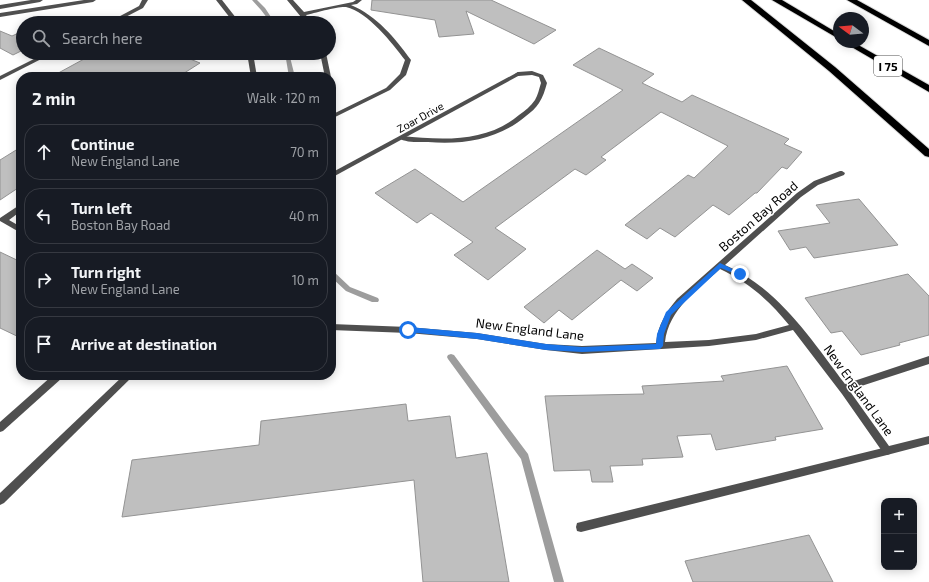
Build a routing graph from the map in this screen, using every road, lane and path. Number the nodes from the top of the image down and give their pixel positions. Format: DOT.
graph roads {
  1 [pos="40,0"];
  2 [pos="94,0"];
  3 [pos="145,0"];
  4 [pos="219,0"];
  5 [pos="290,0"];
  6 [pos="359,0"];
  7 [pos="746,0"];
  8 [pos="776,0"];
  9 [pos="851,0"];
  10 [pos="345,5"];
  11 [pos="0,7"];
  12 [pos="0,14"];
  13 [pos="303,14"];
  14 [pos="124,16"];
  15 [pos="232,16"];
  16 [pos="833,33"];
  17 [pos="927,42"];
  18 [pos="857,48"];
  19 [pos="36,60"];
  20 [pos="251,60"];
  21 [pos="324,60"];
  22 [pos="253,72"];
  23 [pos="327,72"];
  24 [pos="0,78"];
  25 [pos="929,89"];
  26 [pos="336,115"];
  27 [pos="402,138"];
  28 [pos="929,154"];
  29 [pos="336,173"];
  30 [pos="842,173"];
  31 [pos="16,211"];
  32 [pos="1,220"];
  33 [pos="16,228"];
  34 [pos="720,266"];
  35 [pos="796,326"];
  36 [pos="336,327"];
  37 [pos="660,346"];
  38 [pos="929,360"];
  39 [pos="53,380"];
  40 [pos="125,380"];
  41 [pos="842,388"];
  42 [pos="0,428"];
  43 [pos="929,440"];
  44 [pos="887,451"];
  45 [pos="0,500"];
  46 [pos="581,527"];
  1 -- 11 [label="street"];
  2 -- 12 [label="street"];
  3 -- 14 [label="street"];
  4 -- 15 [label="street"];
  5 -- 13 [label="street"];
  6 -- 10 [label="street"];
  7 -- 28 [label="highway"];
  8 -- 16 [label="highway"];
  9 -- 17 [label="highway"];
  10 -- 13 [label="street"];
  10 -- 26 [label="street"];
  18 -- 25 [label="highway, I 75"];
  19 -- 24 [label="street"];
  20 -- 22 [label="street"];
  21 -- 23 [label="street"];
  27 -- 27 [label="street, Zoar Drive"];
  27 -- 29 [label="street, Zoar Drive"];
  30 -- 34 [label="street, Boston Bay Road"];
  31 -- 32 [label="street"];
  32 -- 33 [label="street"];
  34 -- 35 [label="street, New England Lane"];
  34 -- 37 [label="street, Boston Bay Road"];
  35 -- 37 [label="street, New England Lane"];
  35 -- 41 [label="street, New England Lane"];
  36 -- 37 [label="street, New England Lane"];
  38 -- 41 [label="street"];
  39 -- 42 [label="street"];
  40 -- 45 [label="street"];
  41 -- 44 [label="street, New England Lane"];
  43 -- 44 [label="street"];
  44 -- 46 [label="street"];
}
